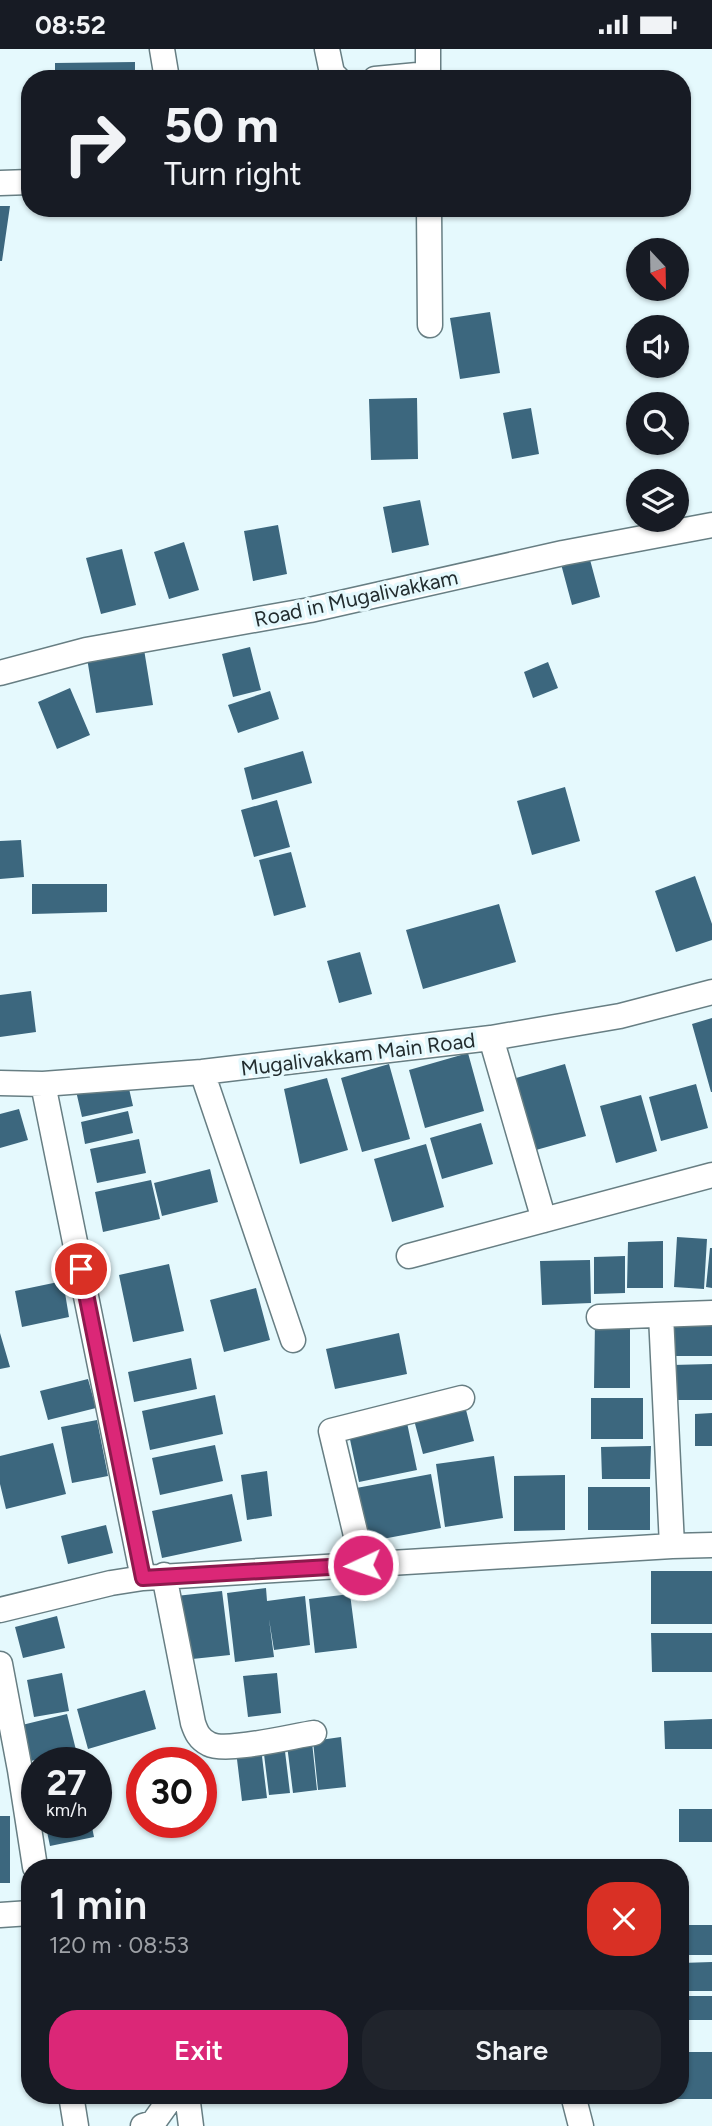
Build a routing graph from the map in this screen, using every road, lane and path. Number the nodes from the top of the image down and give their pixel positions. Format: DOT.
graph roads {
  1 [pos="162,49"];
  2 [pos="327,49"];
  3 [pos="428,49"];
  4 [pos="166,70"];
  5 [pos="331,70"];
  6 [pos="428,70"];
  7 [pos="0,183"];
  8 [pos="21,183"];
  9 [pos="429,217"];
  10 [pos="430,325"];
  11 [pos="712,525"];
  12 [pos="0,673"];
  13 [pos="712,992"];
  14 [pos="491,1038"];
  15 [pos="202,1072"];
  16 [pos="0,1083"];
  17 [pos="43,1084"];
  18 [pos="712,1175"];
  19 [pos="544,1220"];
  20 [pos="409,1256"];
  21 [pos="712,1313"];
  22 [pos="661,1315"];
  23 [pos="599,1317"];
  24 [pos="293,1341"];
  25 [pos="462,1398"];
  26 [pos="672,1545"];
  27 [pos="712,1545"];
  28 [pos="363,1565"];
  29 [pos="154,1576"];
  30 [pos="0,1610"];
  31 [pos="0,1664"];
  32 [pos="314,1733"];
  33 [pos="34,1859"];
  34 [pos="21,1914"];
  35 [pos="0,1915"];
  36 [pos="72,2104"];
  37 [pos="167,2104"];
  38 [pos="188,2104"];
  39 [pos="575,2104"];
  40 [pos="76,2126"];
  41 [pos="143,2126"];
  42 [pos="191,2126"];
  43 [pos="581,2126"];
  1 -- 4 [label="street"];
  2 -- 5 [label="street"];
  3 -- 6 [label="street"];
  7 -- 8 [label="street"];
  9 -- 10 [label="street"];
  11 -- 12 [label="street, Road in Mugalivakkam"];
  13 -- 14 [label="street, Mugalivakkam Main Road"];
  14 -- 15 [label="street, Mugalivakkam Main Road"];
  14 -- 19 [label="street"];
  15 -- 17 [label="street, Mugalivakkam Main Road"];
  15 -- 24 [label="street"];
  16 -- 17 [label="street, Mugalivakkam Main Road"];
  17 -- 29 [label="street"];
  18 -- 19 [label="street"];
  19 -- 20 [label="street"];
  21 -- 22 [label="street"];
  22 -- 23 [label="street"];
  22 -- 26 [label="street"];
  25 -- 28 [label="street"];
  26 -- 27 [label="street"];
  26 -- 28 [label="street"];
  28 -- 29 [label="street"];
  29 -- 30 [label="street"];
  29 -- 32 [label="street"];
  31 -- 33 [label="street"];
  34 -- 35 [label="street"];
  36 -- 40 [label="street"];
  37 -- 41 [label="street"];
  38 -- 42 [label="street"];
  39 -- 43 [label="street"];
}
